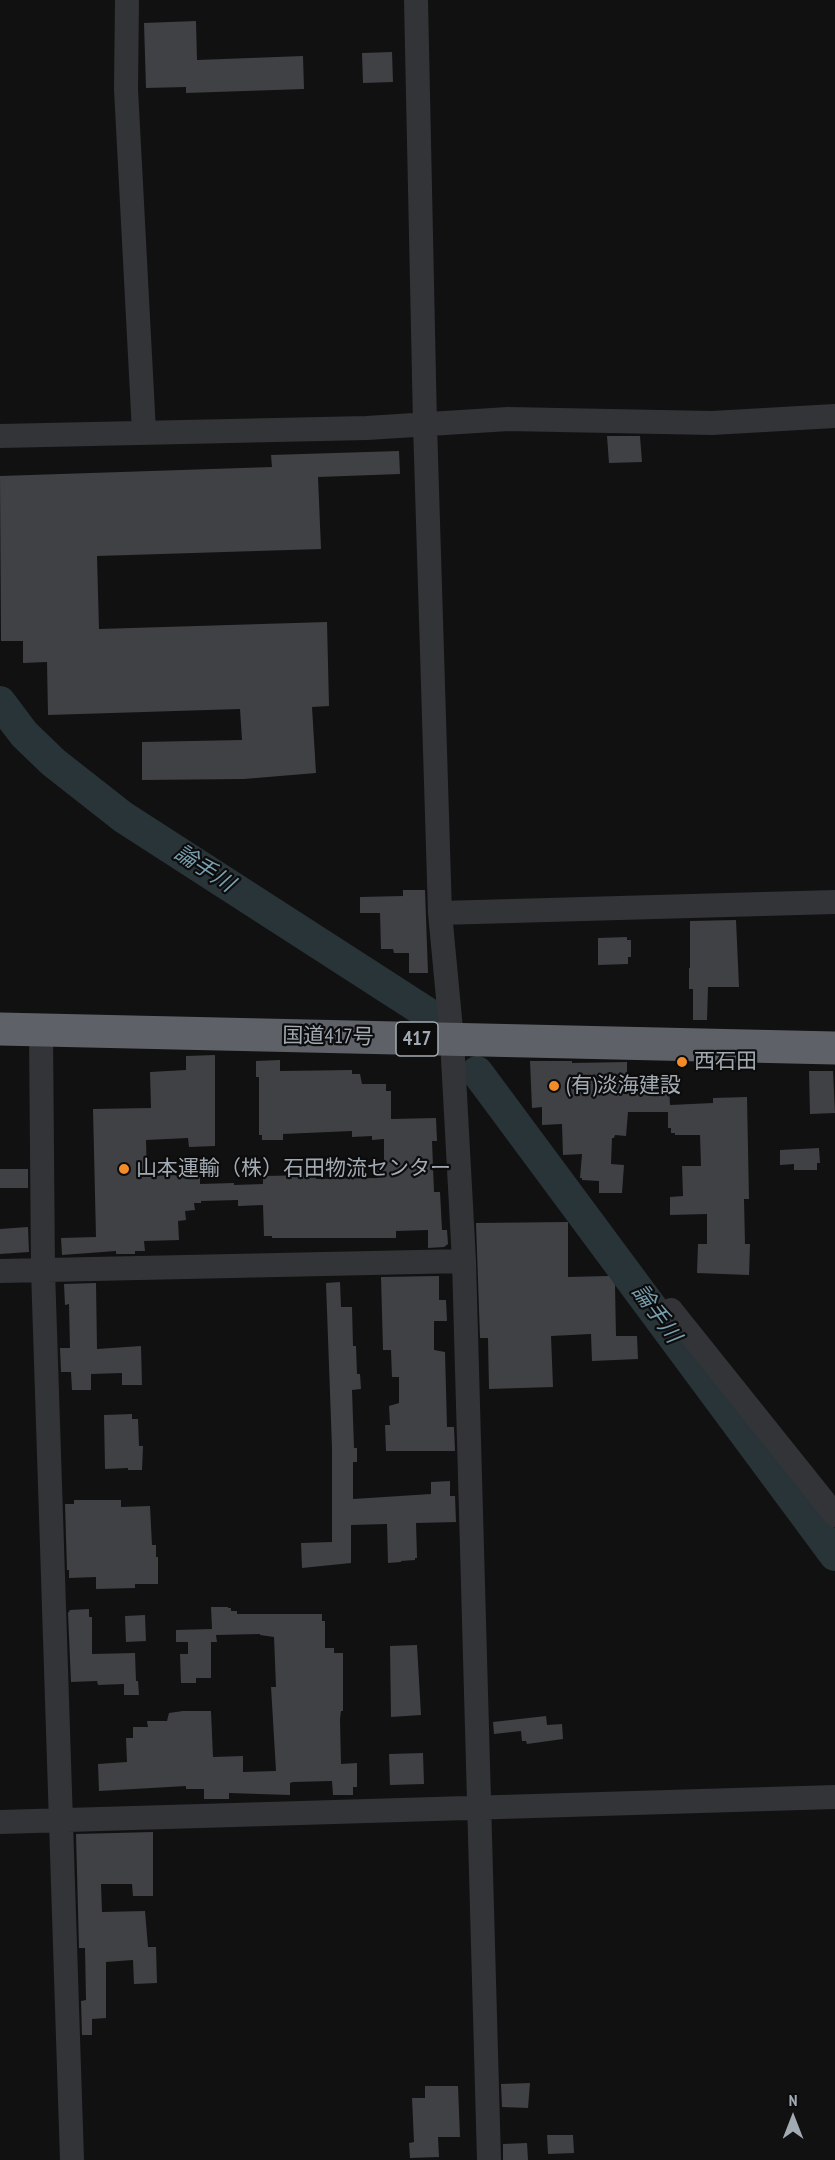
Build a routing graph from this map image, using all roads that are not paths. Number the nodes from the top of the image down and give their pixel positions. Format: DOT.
graph roads {
  1 [pos="127,0"];
  2 [pos="416,0"];
  3 [pos="835,416"];
  4 [pos="425,424"];
  5 [pos="144,432"];
  6 [pos="0,436"];
  7 [pos="835,902"];
  8 [pos="440,913"];
  9 [pos="0,1029"];
  10 [pos="41,1030"];
  11 [pos="452,1040"];
  12 [pos="835,1048"];
  13 [pos="464,1261"];
  14 [pos="43,1270"];
  15 [pos="0,1271"];
  16 [pos="670,1310"];
  17 [pos="835,1515"];
  18 [pos="835,1797"];
  19 [pos="479,1808"];
  20 [pos="62,1821"];
  21 [pos="0,1822"];
  22 [pos="72,2160"];
  23 [pos="489,2160"];
  1 -- 5 [label="street"];
  2 -- 4 [label="street"];
  3 -- 4 [label="street"];
  4 -- 5 [label="street"];
  4 -- 8 [label="street"];
  5 -- 6 [label="street"];
  7 -- 8 [label="street"];
  8 -- 11 [label="street"];
  9 -- 10 [label="highway, 国道417号 / 417"];
  10 -- 11 [label="highway, 国道417号 / 417"];
  10 -- 14 [label="street"];
  11 -- 12 [label="highway, 国道417号 / 417"];
  11 -- 13 [label="street"];
  13 -- 14 [label="street"];
  13 -- 19 [label="street"];
  14 -- 15 [label="street"];
  14 -- 20 [label="street"];
  16 -- 17 [label="street"];
  18 -- 19 [label="street"];
  19 -- 20 [label="street"];
  19 -- 23 [label="street"];
  20 -- 21 [label="street"];
  20 -- 22 [label="street"];
}
